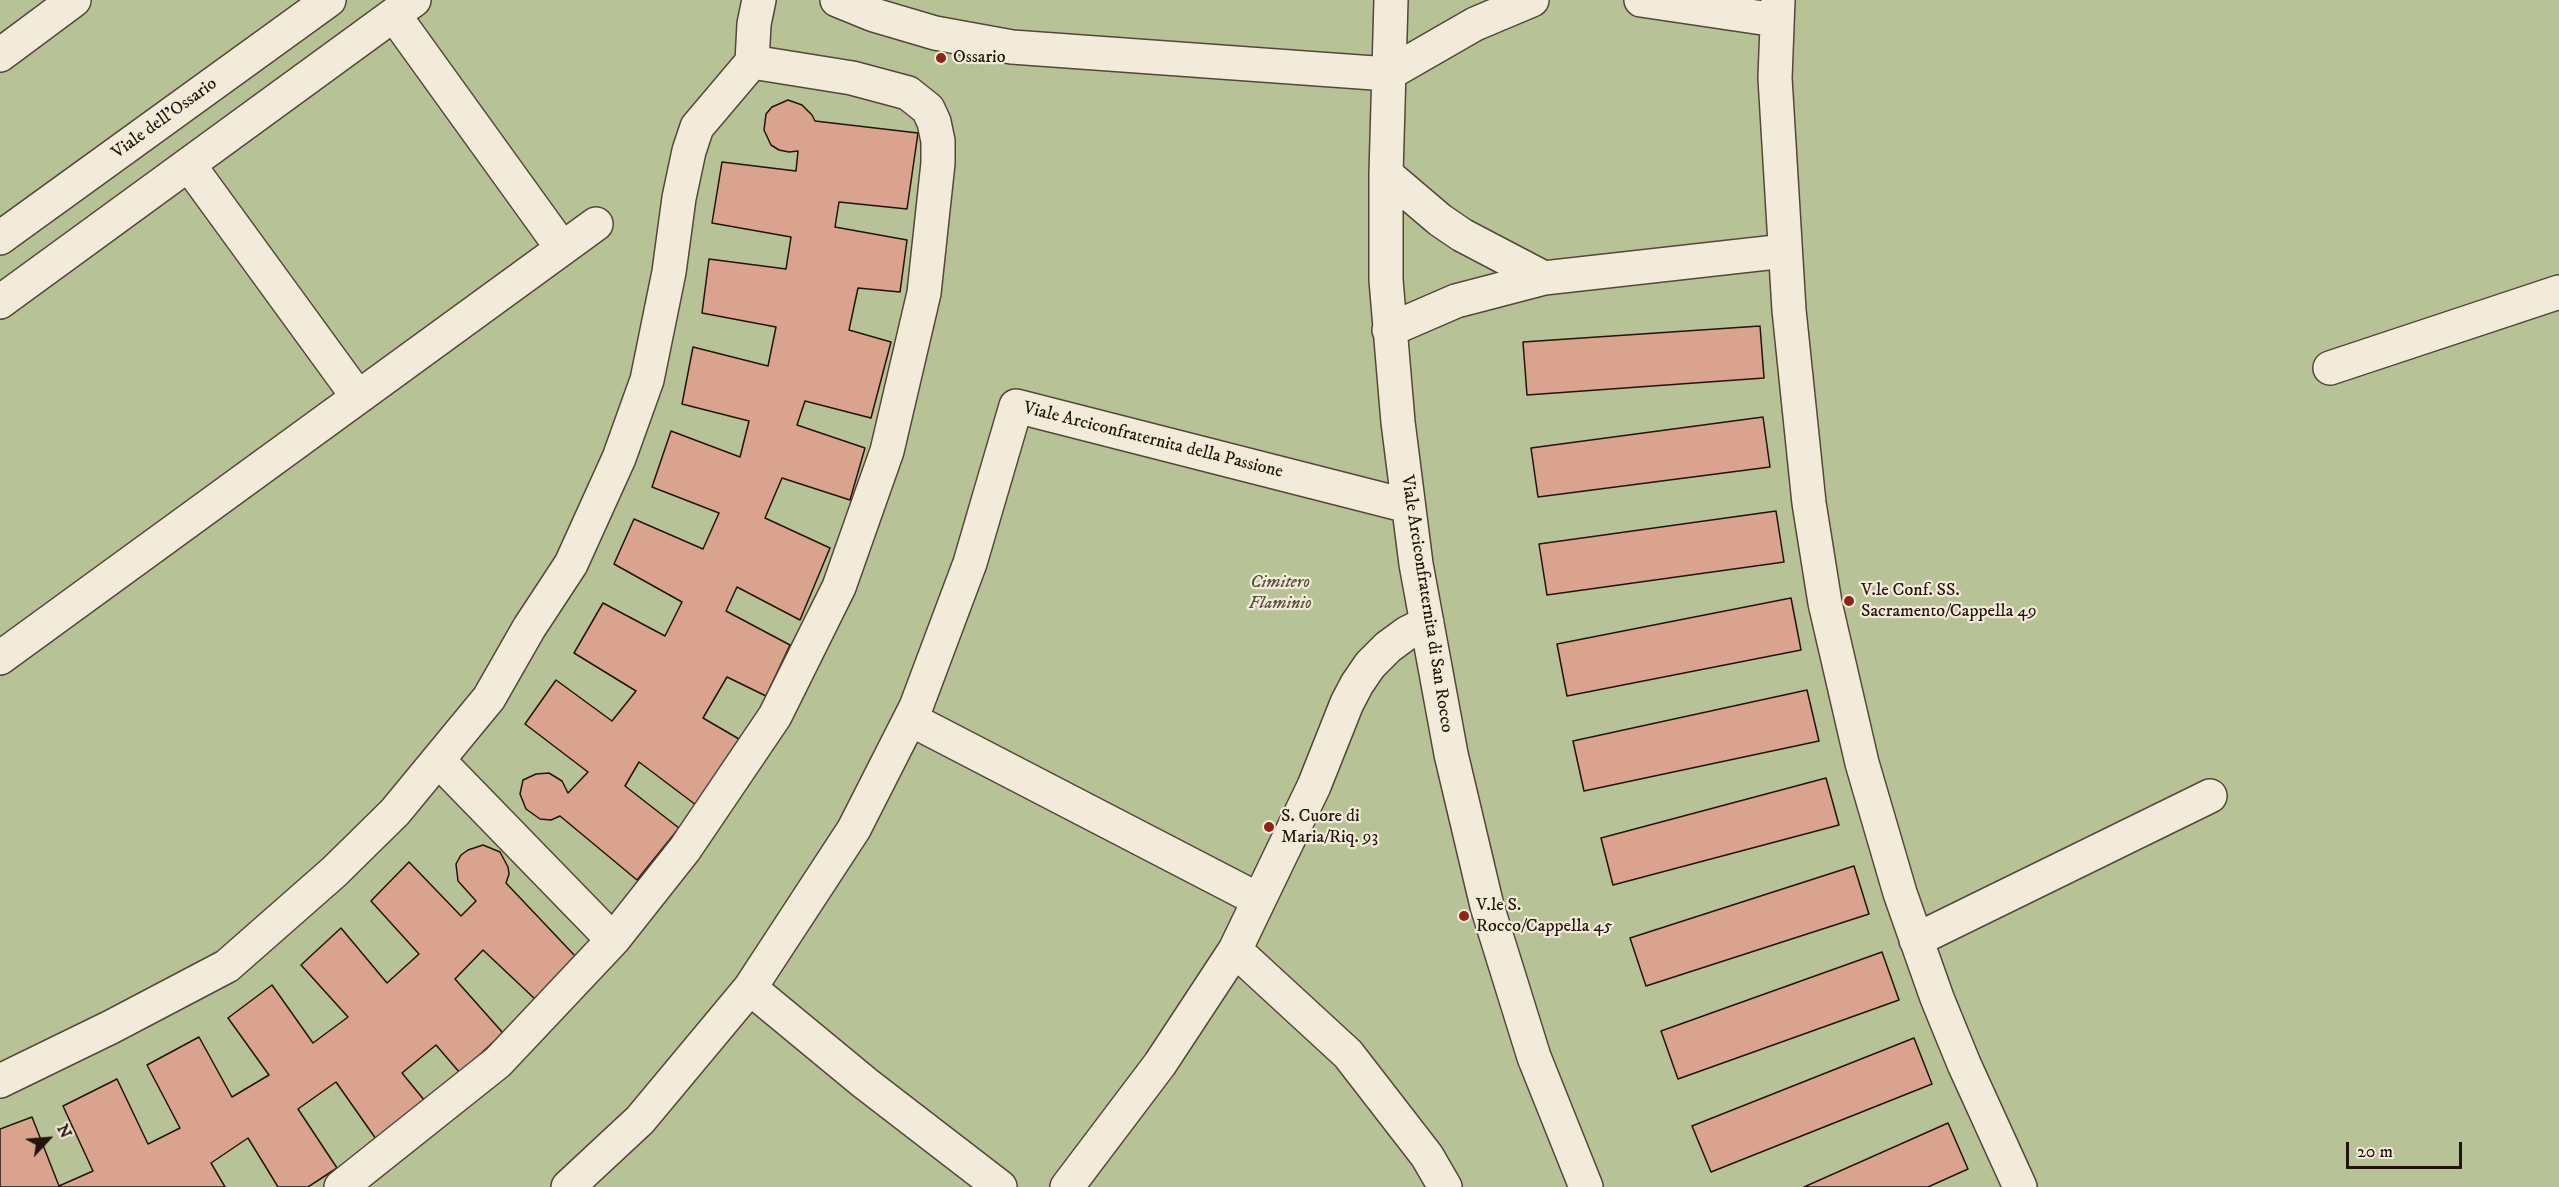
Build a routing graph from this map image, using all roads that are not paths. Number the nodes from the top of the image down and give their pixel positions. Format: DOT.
graph roads {
  1 [pos="74,0"];
  2 [pos="329,0"];
  3 [pos="759,0"];
  4 [pos="837,0"];
  5 [pos="1391,0"];
  6 [pos="1532,0"];
  7 [pos="1641,0"];
  8 [pos="404,7"];
  9 [pos="1777,10"];
  10 [pos="0,55"];
  11 [pos="752,62"];
  12 [pos="1388,74"];
  13 [pos="189,165"];
  14 [pos="1386,174"];
  15 [pos="596,224"];
  16 [pos="0,238"];
  17 [pos="562,248"];
  18 [pos="1785,251"];
  19 [pos="1544,278"];
  20 [pos="2559,292"];
  21 [pos="0,302"];
  22 [pos="1389,330"];
  23 [pos="2330,368"];
  24 [pos="358,397"];
  25 [pos="1408,506"];
  26 [pos="1427,623"];
  27 [pos="0,658"];
  28 [pos="910,719"];
  29 [pos="438,760"];
  30 [pos="2210,796"];
  31 [pos="1259,900"];
  32 [pos="614,939"];
  33 [pos="1916,940"];
  34 [pos="1235,951"];
  35 [pos="750,987"];
  36 [pos="0,1081"];
  37 [pos="341,1187"];
  38 [pos="568,1187"];
  39 [pos="1000,1187"];
  40 [pos="1067,1187"];
  41 [pos="1445,1187"];
  42 [pos="1586,1187"];
  43 [pos="2020,1187"];
  1 -- 10 [label="lane"];
  2 -- 16 [label="lane, Viale dell'Ossario"];
  3 -- 11 [label="lane"];
  4 -- 12 [label="lane"];
  5 -- 12 [label="lane, Viale Arciconfraternita di San Rocco"];
  6 -- 12 [label="lane"];
  7 -- 9 [label="lane"];
  8 -- 13 [label="lane"];
  8 -- 17 [label="lane"];
  9 -- 18 [label="lane"];
  11 -- 29 [label="lane"];
  11 -- 32 [label="lane"];
  12 -- 14 [label="lane, Viale Arciconfraternita di San Rocco"];
  13 -- 21 [label="lane"];
  13 -- 24 [label="lane"];
  14 -- 19 [label="lane"];
  14 -- 22 [label="lane, Viale Arciconfraternita di San Rocco"];
  15 -- 17 [label="lane"];
  17 -- 24 [label="lane"];
  18 -- 19 [label="lane"];
  18 -- 33 [label="lane"];
  19 -- 22 [label="lane"];
  20 -- 23 [label="lane"];
  22 -- 25 [label="lane, Viale Arciconfraternita di San Rocco"];
  24 -- 27 [label="lane"];
  25 -- 26 [label="lane, Viale Arciconfraternita di San Rocco"];
  25 -- 28 [label="lane, Viale Arciconfraternita della Passione"];
  26 -- 31 [label="lane"];
  26 -- 42 [label="lane, Viale Arciconfraternita di San Rocco"];
  28 -- 31 [label="lane"];
  28 -- 35 [label="lane, Viale Arciconfraternita della Passione"];
  29 -- 32 [label="lane"];
  29 -- 36 [label="lane"];
  30 -- 33 [label="lane"];
  31 -- 34 [label="lane"];
  32 -- 37 [label="lane"];
  33 -- 43 [label="lane"];
  34 -- 40 [label="lane"];
  34 -- 41 [label="lane"];
  35 -- 38 [label="lane, Viale Arciconfraternita della Passione"];
  35 -- 39 [label="lane"];
}
